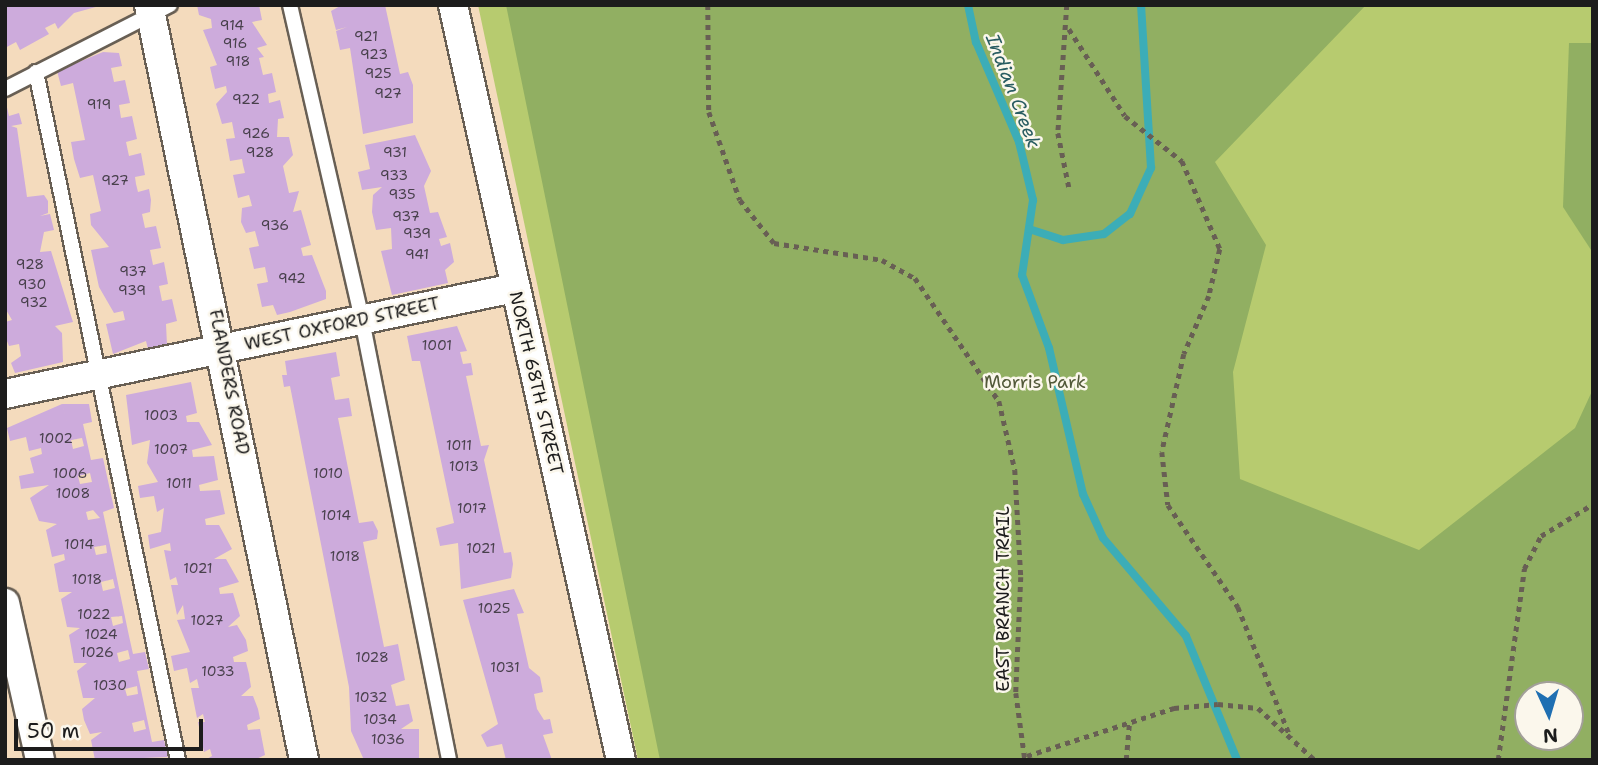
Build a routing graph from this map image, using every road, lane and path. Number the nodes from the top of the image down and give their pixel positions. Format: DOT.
graph roads {
  1 [pos="290,5"];
  2 [pos="453,5"];
  3 [pos="708,5"];
  4 [pos="1067,5"];
  5 [pos="156,7"];
  6 [pos="1069,29"];
  7 [pos="36,72"];
  8 [pos="5,89"];
  9 [pos="1069,187"];
  10 [pos="514,288"];
  11 [pos="362,320"];
  12 [pos="223,348"];
  13 [pos="97,374"];
  14 [pos="5,394"];
  15 [pos="1593,503"];
  16 [pos="5,603"];
  17 [pos="1129,721"];
  18 [pos="1291,738"];
  19 [pos="1026,757"];
  20 [pos="40,760"];
  21 [pos="178,760"];
  22 [pos="304,760"];
  23 [pos="449,760"];
  24 [pos="621,760"];
  25 [pos="1126,760"];
  26 [pos="1315,760"];
  27 [pos="1498,760"];
  1 -- 11 [label="lane"];
  2 -- 10 [label="street, NORTH 68TH STREET"];
  3 -- 19 [label="path, EAST BRANCH TRAIL"];
  4 -- 6 [label="path"];
  5 -- 7 [label="lane"];
  5 -- 12 [label="street, FLANDERS ROAD"];
  6 -- 9 [label="path"];
  6 -- 18 [label="path"];
  7 -- 8 [label="lane"];
  7 -- 13 [label="lane"];
  10 -- 11 [label="street, WEST OXFORD STREET"];
  10 -- 24 [label="street, NORTH 68TH STREET"];
  11 -- 12 [label="street, WEST OXFORD STREET"];
  11 -- 23 [label="lane"];
  12 -- 13 [label="street, WEST OXFORD STREET"];
  12 -- 22 [label="street, FLANDERS ROAD"];
  13 -- 14 [label="street, WEST OXFORD STREET"];
  13 -- 21 [label="lane"];
  15 -- 27 [label="path"];
  16 -- 20 [label="street"];
  17 -- 18 [label="path"];
  17 -- 19 [label="path"];
  17 -- 25 [label="path"];
  18 -- 26 [label="path"];
}
